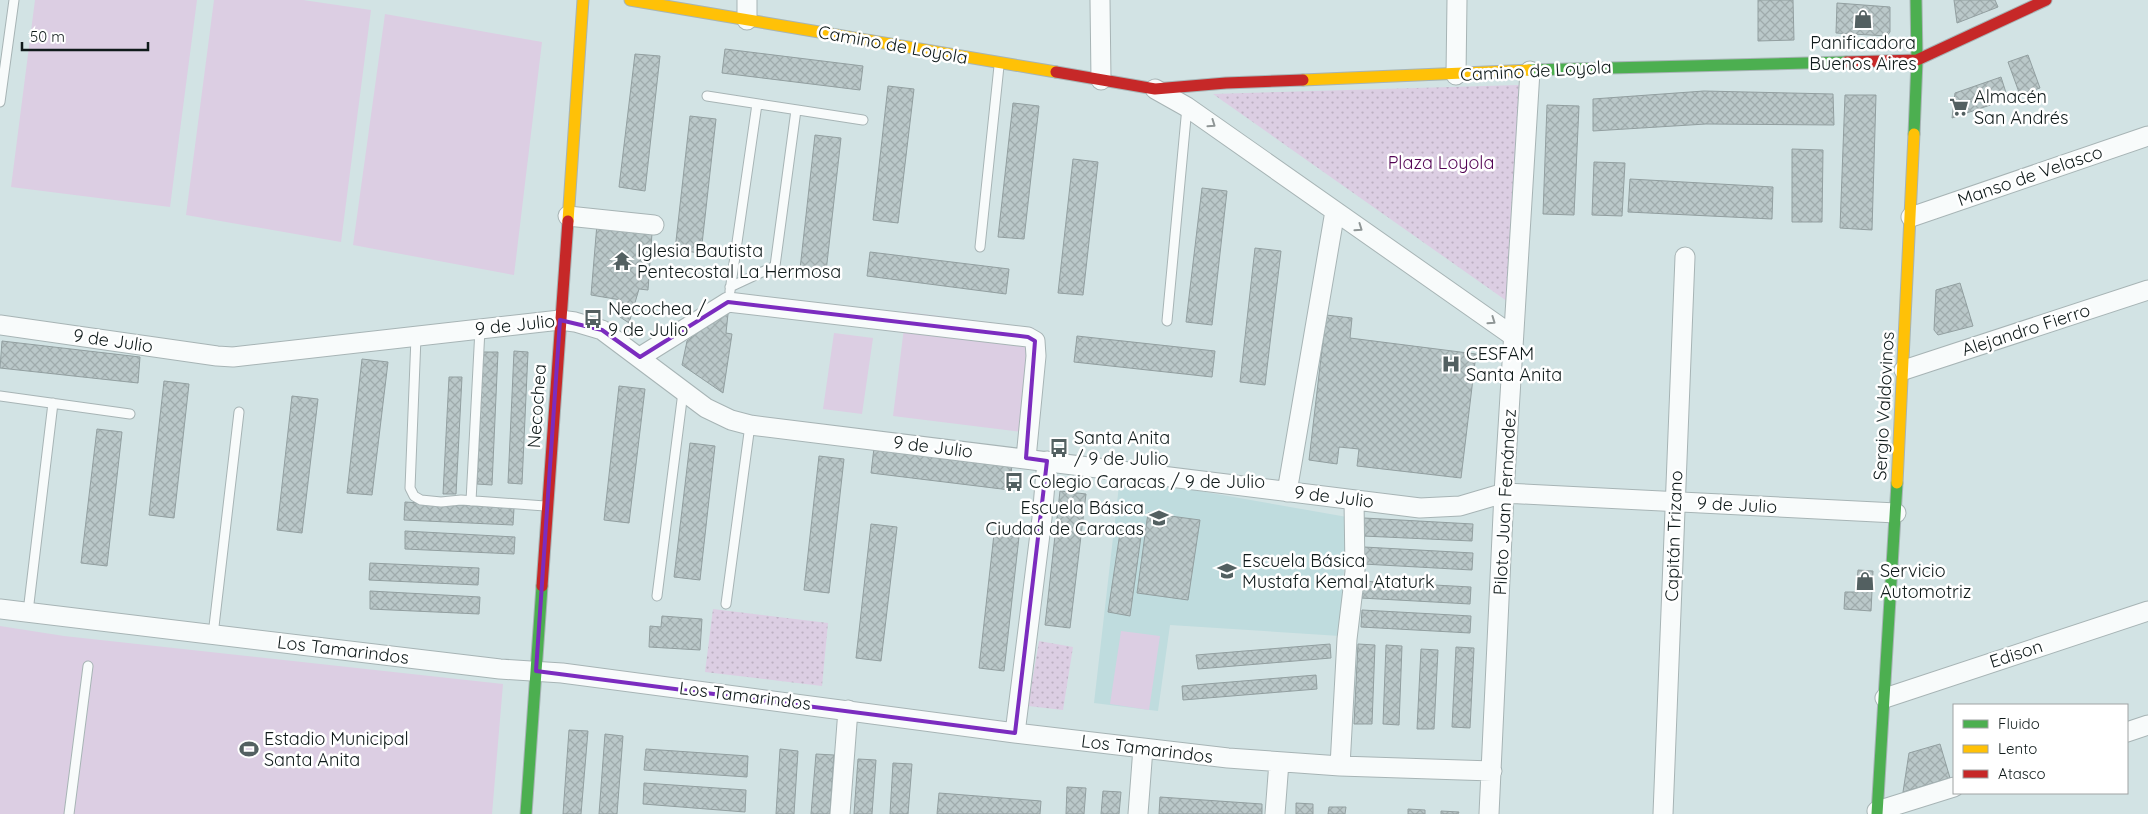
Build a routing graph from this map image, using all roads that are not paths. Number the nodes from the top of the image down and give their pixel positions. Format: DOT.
graph roads {
  1 [pos="14,0"];
  2 [pos="583,0"];
  3 [pos="630,0"];
  4 [pos="747,0"];
  5 [pos="1100,0"];
  6 [pos="1457,0"];
  7 [pos="1916,0"];
  8 [pos="2046,0"];
  9 [pos="747,20"];
  10 [pos="1917,60"];
  11 [pos="1000,63"];
  12 [pos="1530,71"];
  13 [pos="1456,75"];
  14 [pos="1101,80"];
  15 [pos="1156,89"];
  16 [pos="707,96"];
  17 [pos="0,102"];
  18 [pos="757,104"];
  19 [pos="1187,107"];
  20 [pos="796,110"];
  21 [pos="863,120"];
  22 [pos="2148,136"];
  23 [pos="1335,211"];
  24 [pos="568,216"];
  25 [pos="1911,217"];
  26 [pos="654,225"];
  27 [pos="980,247"];
  28 [pos="1685,257"];
  29 [pos="2148,290"];
  30 [pos="729,294"];
  31 [pos="560,320"];
  32 [pos="1167,321"];
  33 [pos="0,324"];
  34 [pos="480,329"];
  35 [pos="1513,336"];
  36 [pos="416,337"];
  37 [pos="640,357"];
  38 [pos="1904,370"];
  39 [pos="684,392"];
  40 [pos="0,396"];
  41 [pos="52,404"];
  42 [pos="239,412"];
  43 [pos="130,414"];
  44 [pos="750,424"];
  45 [pos="1026,458"];
  46 [pos="1047,461"];
  47 [pos="1287,492"];
  48 [pos="1504,493"];
  49 [pos="1354,500"];
  50 [pos="471,501"];
  51 [pos="1675,502"];
  52 [pos="548,506"];
  53 [pos="1896,513"];
  54 [pos="657,596"];
  55 [pos="726,604"];
  56 [pos="0,609"];
  57 [pos="2148,611"];
  58 [pos="28,612"];
  59 [pos="213,635"];
  60 [pos="88,666"];
  61 [pos="536,671"];
  62 [pos="1885,698"];
  63 [pos="848,710"];
  64 [pos="2148,725"];
  65 [pos="2128,732"];
  66 [pos="1015,733"];
  67 [pos="1143,748"];
  68 [pos="1279,762"];
  69 [pos="1340,766"];
  70 [pos="1492,771"];
  71 [pos="1953,787"];
  72 [pos="1877,813"];
  73 [pos="69,814"];
  74 [pos="526,814"];
  75 [pos="840,814"];
  76 [pos="1138,814"];
  77 [pos="1275,814"];
  78 [pos="1489,814"];
  79 [pos="1663,814"];
  1 -- 17 [label="lane"];
  2 -- 24 [label="street, Necochea"];
  3 -- 9 [label="street, Camino de Loyola"];
  4 -- 9 [label="street"];
  5 -- 14 [label="street"];
  6 -- 13 [label="street"];
  7 -- 10 [label="street, Sergio Valdovinos"];
  8 -- 10 [label="street"];
  9 -- 11 [label="street, Camino de Loyola"];
  10 -- 12 [label="street, Camino de Loyola"];
  10 -- 25 [label="street, Sergio Valdovinos"];
  11 -- 14 [label="street, Camino de Loyola"];
  11 -- 27 [label="lane"];
  12 -- 13 [label="street, Camino de Loyola"];
  12 -- 35 [label="street, Piloto Juan Fernández"];
  13 -- 15 [label="street, Camino de Loyola"];
  14 -- 15 [label="street, Camino de Loyola"];
  15 -- 19 [label="street, Camino de Loyola"];
  16 -- 18 [label="lane"];
  18 -- 20 [label="lane"];
  18 -- 30 [label="lane"];
  19 -- 23 [label="street, Camino de Loyola, one-way"];
  19 -- 32 [label="lane"];
  20 -- 21 [label="lane"];
  20 -- 30 [label="lane"];
  22 -- 25 [label="street, Manso de Velasco"];
  23 -- 35 [label="street, Camino de Loyola, one-way"];
  23 -- 47 [label="street"];
  24 -- 26 [label="street"];
  24 -- 31 [label="street, Necochea"];
  25 -- 38 [label="street, Sergio Valdovinos"];
  28 -- 51 [label="street, Capitán Trizano"];
  29 -- 38 [label="street, Alejandro Fierro"];
  30 -- 37 [label="street"];
  30 -- 45 [label="street"];
  31 -- 34 [label="street, 9 de Julio"];
  31 -- 37 [label="street, 9 de Julio"];
  31 -- 52 [label="street, Necochea"];
  33 -- 36 [label="street, 9 de Julio"];
  34 -- 36 [label="street, 9 de Julio"];
  34 -- 50 [label="lane"];
  35 -- 48 [label="street, Piloto Juan Fernández"];
  36 -- 50 [label="lane"];
  37 -- 39 [label="street, 9 de Julio"];
  38 -- 53 [label="street, Sergio Valdovinos"];
  39 -- 44 [label="street, 9 de Julio"];
  39 -- 54 [label="lane"];
  40 -- 41 [label="lane"];
  41 -- 43 [label="lane"];
  41 -- 58 [label="lane"];
  42 -- 59 [label="lane"];
  44 -- 45 [label="street, 9 de Julio"];
  44 -- 55 [label="lane"];
  45 -- 46 [label="street, 9 de Julio"];
  46 -- 47 [label="street, 9 de Julio"];
  46 -- 66 [label="street"];
  47 -- 49 [label="street, 9 de Julio"];
  48 -- 49 [label="street, 9 de Julio"];
  48 -- 51 [label="street, 9 de Julio"];
  48 -- 70 [label="street, Piloto Juan Fernández"];
  49 -- 69 [label="street"];
  50 -- 52 [label="lane"];
  51 -- 53 [label="street, 9 de Julio"];
  51 -- 79 [label="street, Capitán Trizano"];
  52 -- 61 [label="street, Necochea"];
  53 -- 62 [label="street, Sergio Valdovinos"];
  56 -- 58 [label="street, Los Tamarindos"];
  57 -- 62 [label="street, Edison"];
  58 -- 59 [label="street, Los Tamarindos"];
  59 -- 61 [label="street, Los Tamarindos"];
  60 -- 73 [label="lane"];
  61 -- 63 [label="street, Los Tamarindos"];
  61 -- 74 [label="street, Necochea"];
  62 -- 72 [label="street, Sergio Valdovinos"];
  63 -- 66 [label="street, Los Tamarindos"];
  63 -- 75 [label="street"];
  64 -- 65 [label="street"];
  66 -- 67 [label="street, Los Tamarindos"];
  67 -- 68 [label="street, Los Tamarindos"];
  67 -- 76 [label="street"];
  68 -- 69 [label="street, Los Tamarindos"];
  68 -- 77 [label="street"];
  69 -- 70 [label="street, Los Tamarindos"];
  70 -- 78 [label="street, Piloto Juan Fernández"];
  71 -- 72 [label="street"];
}
